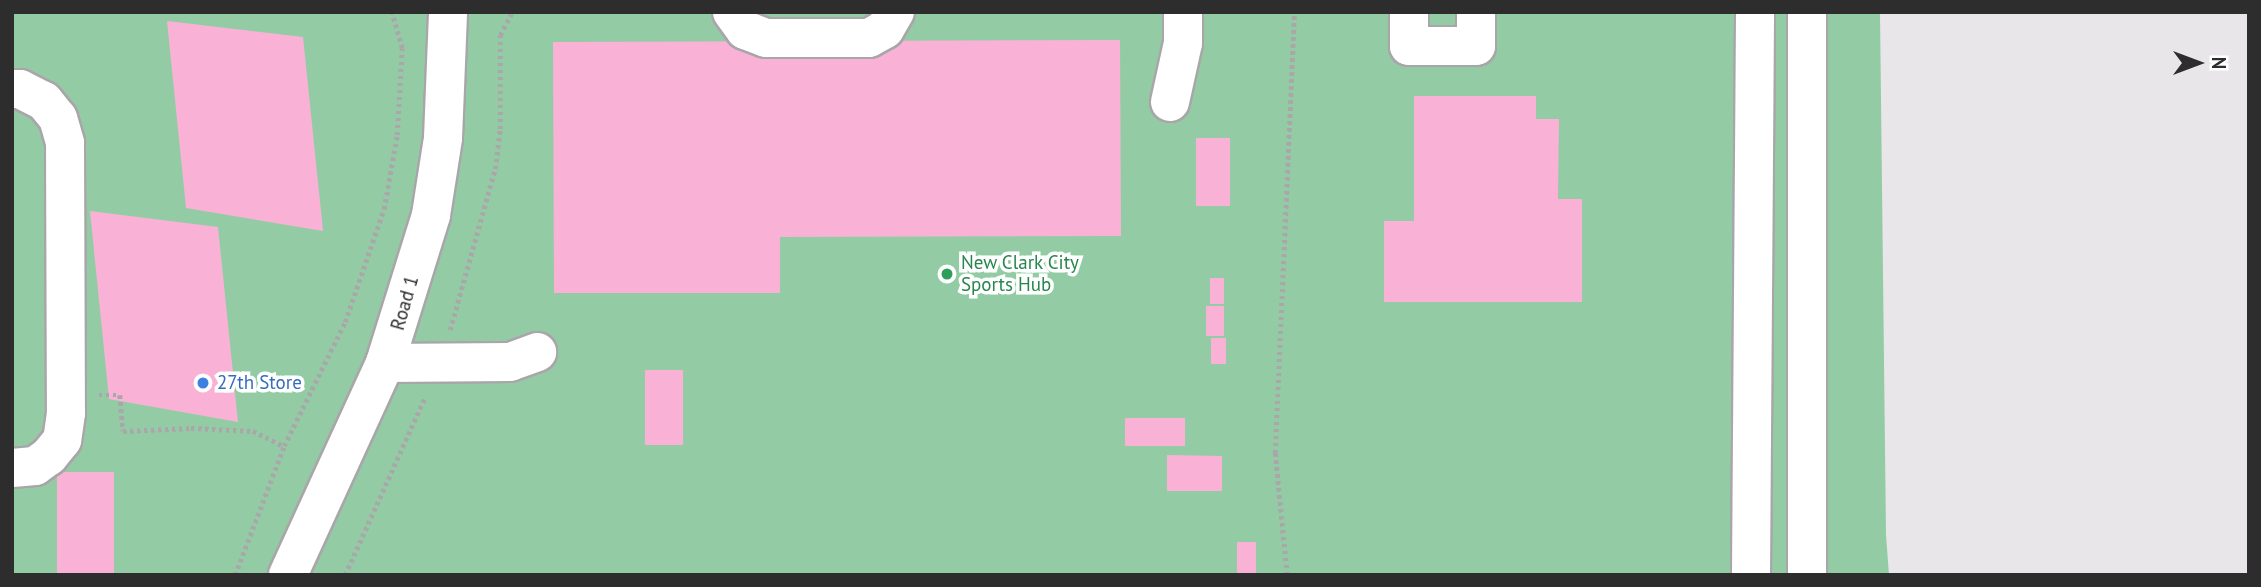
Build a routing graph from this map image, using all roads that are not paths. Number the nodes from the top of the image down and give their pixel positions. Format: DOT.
graph roads {
  1 [pos="448,12"];
  2 [pos="732,12"];
  3 [pos="895,12"];
  4 [pos="1158,12"];
  5 [pos="1183,12"];
  6 [pos="1409,12"];
  7 [pos="1476,12"];
  8 [pos="1755,12"];
  9 [pos="1807,12"];
  10 [pos="12,89"];
  11 [pos="389,351"];
  12 [pos="444,351"];
  13 [pos="12,468"];
  14 [pos="288,575"];
  15 [pos="1751,575"];
  16 [pos="1807,575"];
  1 -- 11 [label="street, Road 1"];
  2 -- 3 [label="street"];
  4 -- 5 [label="street"];
  6 -- 7 [label="street"];
  8 -- 15 [label="street"];
  9 -- 16 [label="street"];
  10 -- 13 [label="street"];
  11 -- 12 [label="street"];
  11 -- 14 [label="street, Road 1"];
}
